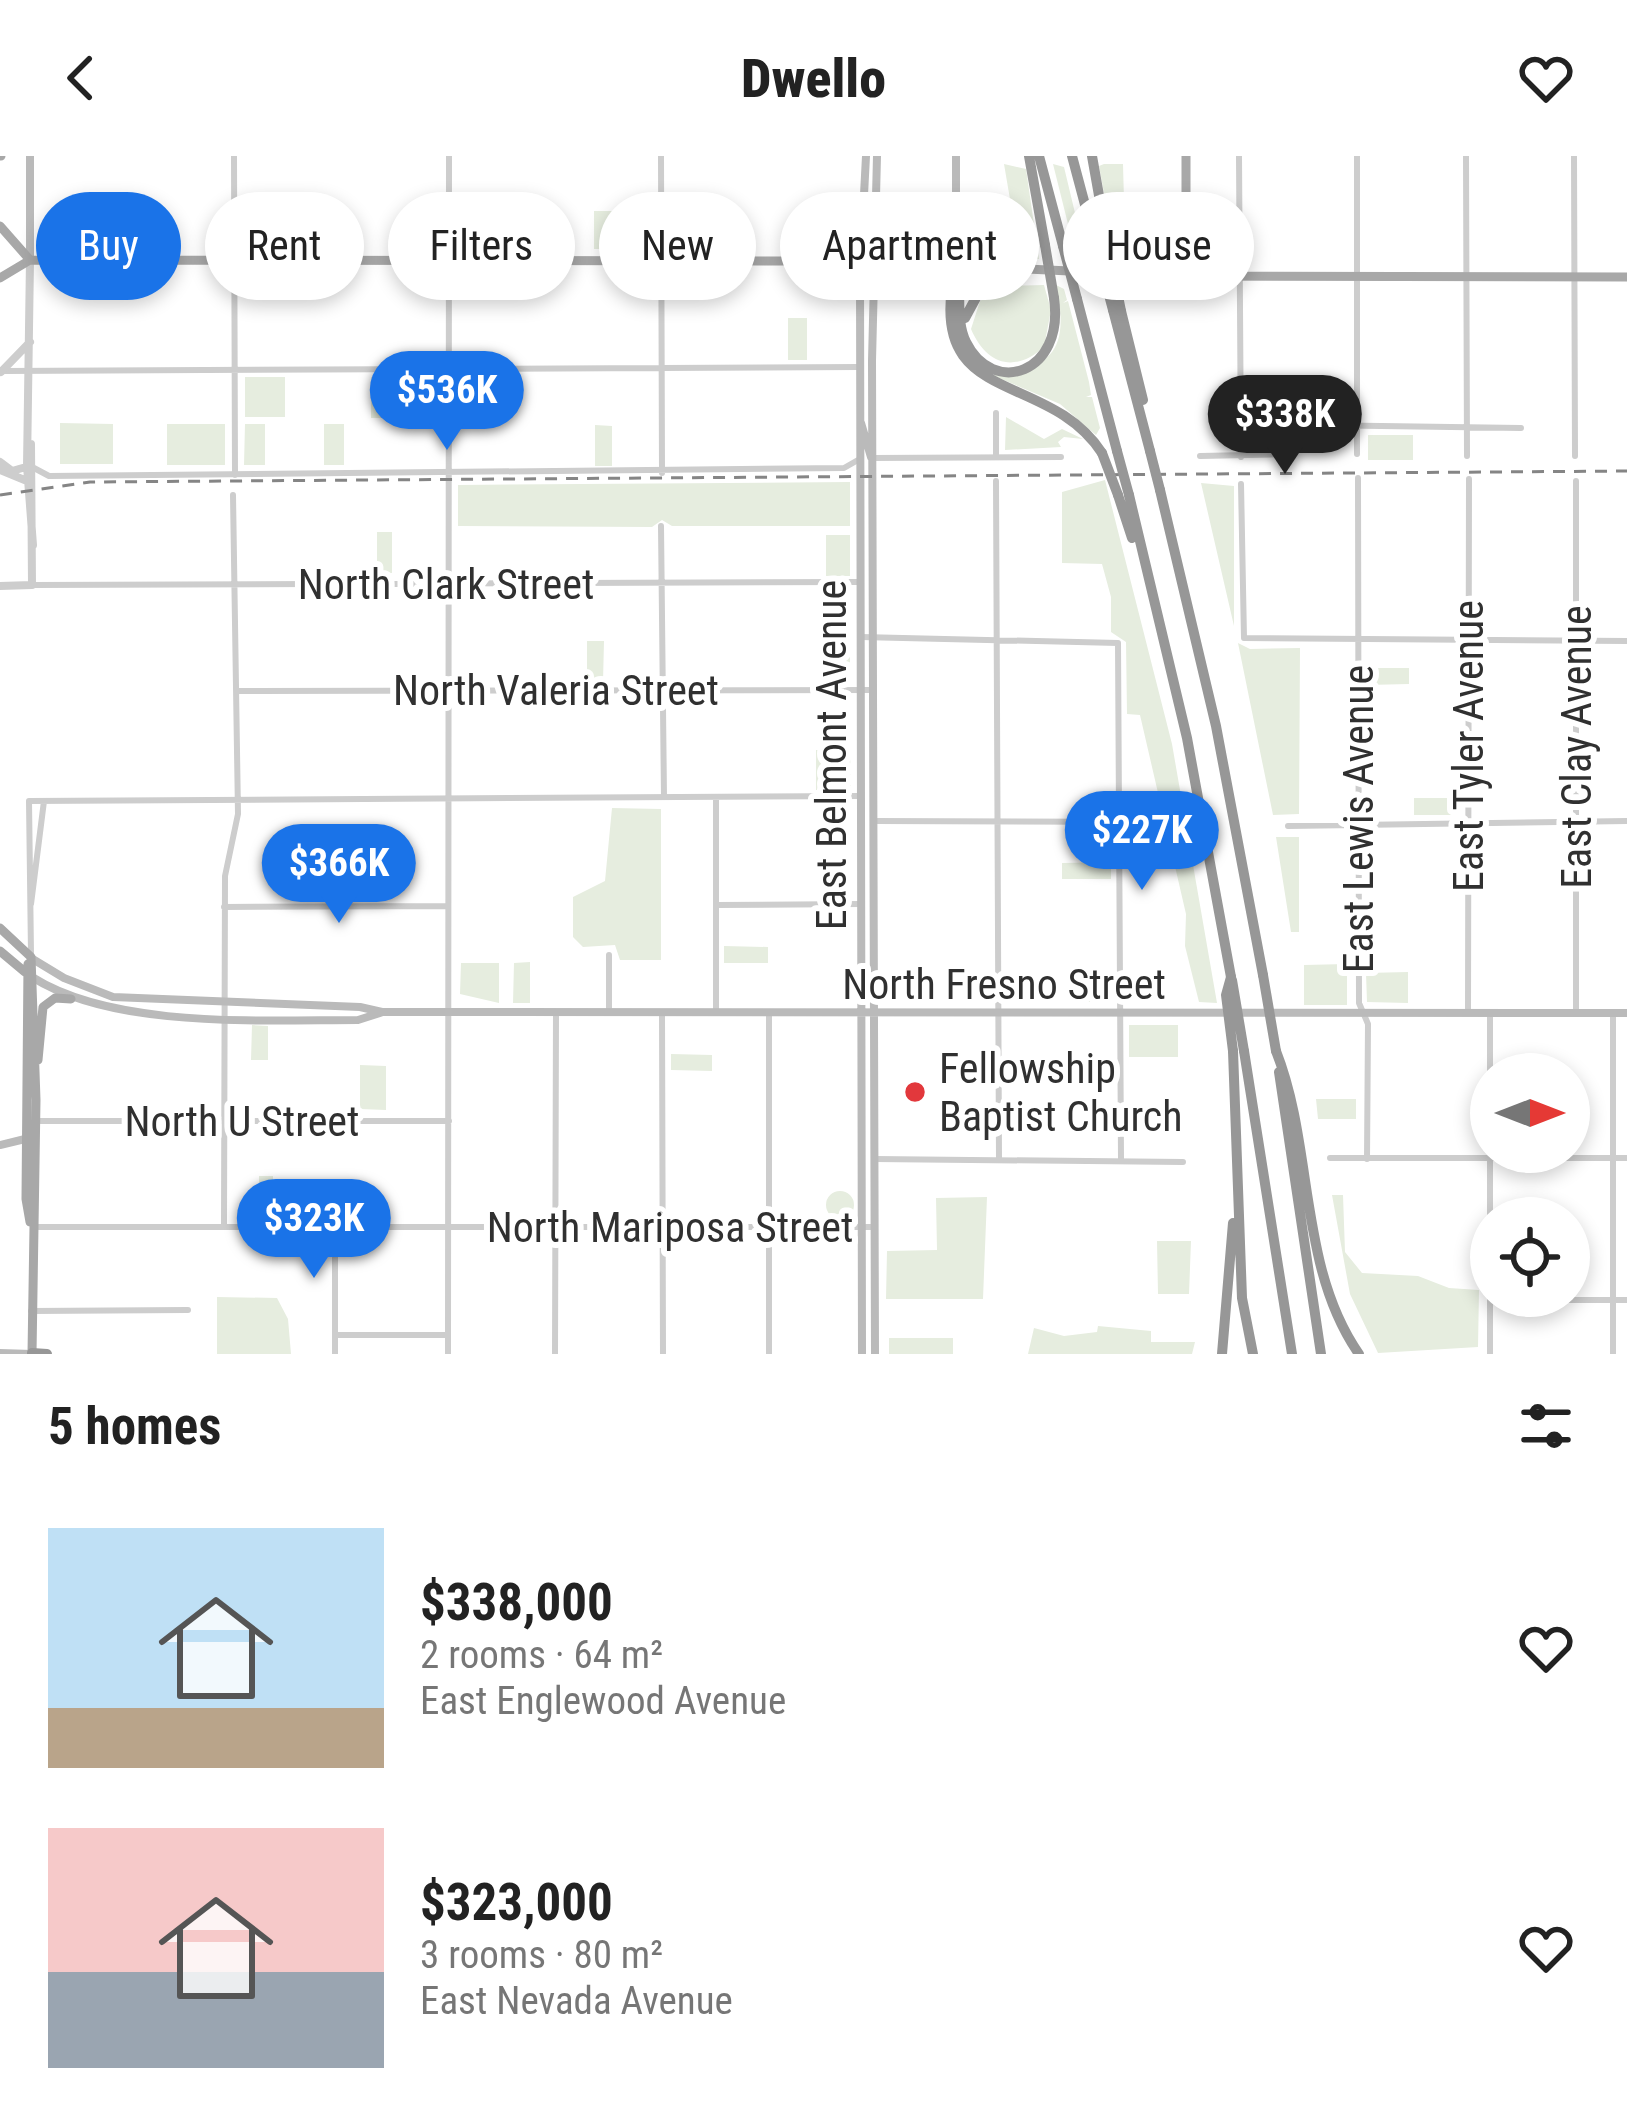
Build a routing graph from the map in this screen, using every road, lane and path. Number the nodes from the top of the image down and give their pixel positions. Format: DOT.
graph roads {
  1 [pos="30,156"];
  2 [pos="234,156"];
  3 [pos="449,156"];
  4 [pos="661,156"];
  5 [pos="866,156"];
  6 [pos="877,156"];
  7 [pos="956,156"];
  8 [pos="1029,156"];
  9 [pos="1039,156"];
  10 [pos="1072,156"];
  11 [pos="1092,156"];
  12 [pos="1186,156"];
  13 [pos="1239,156"];
  14 [pos="1357,156"];
  15 [pos="1466,156"];
  16 [pos="1574,156"];
  17 [pos="1039,178"];
  18 [pos="234,192"];
  19 [pos="449,192"];
  20 [pos="661,192"];
  21 [pos="864,192"];
  22 [pos="876,192"];
  23 [pos="956,192"];
  24 [pos="1083,192"];
  25 [pos="1096,192"];
  26 [pos="1186,192"];
  27 [pos="1239,192"];
  28 [pos="0,226"];
  29 [pos="30,260"];
  30 [pos="205,262"];
  31 [pos="1254,277"];
  32 [pos="1467,277"];
  33 [pos="1575,277"];
  34 [pos="1627,277"];
  35 [pos="0,278"];
  36 [pos="1357,278"];
  37 [pos="234,300"];
  38 [pos="449,300"];
  39 [pos="661,300"];
  40 [pos="860,300"];
  41 [pos="873,300"];
  42 [pos="953,300"];
  43 [pos="960,300"];
  44 [pos="972,300"];
  45 [pos="1115,300"];
  46 [pos="1240,300"];
  47 [pos="965,339"];
  48 [pos="31,340"];
  49 [pos="860,367"];
  50 [pos="872,367"];
  51 [pos="662,368"];
  52 [pos="449,369"];
  53 [pos="30,370"];
  54 [pos="235,372"];
  55 [pos="0,373"];
  56 [pos="996,413"];
  57 [pos="860,422"];
  58 [pos="1358,426"];
  59 [pos="1467,427"];
  60 [pos="1521,428"];
  61 [pos="1357,454"];
  62 [pos="1200,456"];
  63 [pos="1467,456"];
  64 [pos="1575,456"];
  65 [pos="860,457"];
  66 [pos="996,457"];
  67 [pos="1060,457"];
  68 [pos="872,458"];
  69 [pos="1241,458"];
  70 [pos="0,466"];
  71 [pos="31,467"];
  72 [pos="662,473"];
  73 [pos="450,474"];
  74 [pos="235,475"];
  75 [pos="1358,478"];
  76 [pos="1468,479"];
  77 [pos="996,481"];
  78 [pos="1576,481"];
  79 [pos="27,482"];
  80 [pos="1241,484"];
  81 [pos="233,495"];
  82 [pos="1123,495"];
  83 [pos="661,526"];
  84 [pos="33,545"];
  85 [pos="663,582"];
  86 [pos="860,582"];
  87 [pos="450,583"];
  88 [pos="32,585"];
  89 [pos="235,585"];
  90 [pos="0,586"];
  91 [pos="861,637"];
  92 [pos="873,639"];
  93 [pos="997,640"];
  94 [pos="1358,640"];
  95 [pos="1468,640"];
  96 [pos="1576,641"];
  97 [pos="1627,641"];
  98 [pos="664,689"];
  99 [pos="861,690"];
  100 [pos="873,690"];
  101 [pos="238,691"];
  102 [pos="450,691"];
  103 [pos="861,796"];
  104 [pos="664,797"];
  105 [pos="716,797"];
  106 [pos="450,798"];
  107 [pos="238,799"];
  108 [pos="44,801"];
  109 [pos="875,821"];
  110 [pos="998,821"];
  111 [pos="1358,821"];
  112 [pos="1468,821"];
  113 [pos="1576,821"];
  114 [pos="1627,821"];
  115 [pos="1120,822"];
  116 [pos="1161,822"];
  117 [pos="1288,826"];
  118 [pos="31,904"];
  119 [pos="716,904"];
  120 [pos="862,904"];
  121 [pos="450,906"];
  122 [pos="224,907"];
  123 [pos="0,928"];
  124 [pos="0,951"];
  125 [pos="609,955"];
  126 [pos="31,957"];
  127 [pos="29,975"];
  128 [pos="71,999"];
  129 [pos="224,1001"];
  130 [pos="382,1012"];
  131 [pos="448,1013"];
  132 [pos="556,1013"];
  133 [pos="609,1013"];
  134 [pos="662,1013"];
  135 [pos="716,1013"];
  136 [pos="1468,1013"];
  137 [pos="1490,1013"];
  138 [pos="1576,1013"];
  139 [pos="1613,1013"];
  140 [pos="1627,1013"];
  141 [pos="769,1014"];
  142 [pos="1363,1014"];
  143 [pos="862,1015"];
  144 [pos="875,1015"];
  145 [pos="998,1015"];
  146 [pos="1121,1015"];
  147 [pos="224,1016"];
  148 [pos="1238,1051"];
  149 [pos="1276,1052"];
  150 [pos="1490,1053"];
  151 [pos="25,1061"];
  152 [pos="36,1072"];
  153 [pos="224,1120"];
  154 [pos="36,1121"];
  155 [pos="448,1121"];
  156 [pos="25,1139"];
  157 [pos="0,1145"];
  158 [pos="1239,1154"];
  159 [pos="1330,1158"];
  160 [pos="1470,1158"];
  161 [pos="1590,1158"];
  162 [pos="1613,1158"];
  163 [pos="1627,1158"];
  164 [pos="875,1159"];
  165 [pos="999,1159"];
  166 [pos="1120,1159"];
  167 [pos="1367,1159"];
  168 [pos="1183,1162"];
  169 [pos="36,1194"];
  170 [pos="224,1227"];
  171 [pos="335,1227"];
  172 [pos="448,1227"];
  173 [pos="556,1227"];
  174 [pos="662,1227"];
  175 [pos="769,1227"];
  176 [pos="862,1227"];
  177 [pos="875,1227"];
  178 [pos="32,1228"];
  179 [pos="1590,1300"];
  180 [pos="1613,1300"];
  181 [pos="1627,1300"];
  182 [pos="188,1310"];
  183 [pos="32,1311"];
  184 [pos="1490,1317"];
  185 [pos="335,1335"];
  186 [pos="448,1335"];
  187 [pos="0,1354"];
  188 [pos="32,1354"];
  189 [pos="47,1354"];
  190 [pos="335,1354"];
  191 [pos="448,1354"];
  192 [pos="555,1354"];
  193 [pos="663,1354"];
  194 [pos="769,1354"];
  195 [pos="862,1354"];
  196 [pos="875,1354"];
  197 [pos="1222,1354"];
  198 [pos="1252,1354"];
  199 [pos="1292,1354"];
  200 [pos="1321,1354"];
  201 [pos="1359,1354"];
  202 [pos="1490,1354"];
  203 [pos="1613,1354"];
  1 -- 29 [label="main road"];
  2 -- 18 [label="street"];
  3 -- 19 [label="street"];
  4 -- 20 [label="street"];
  5 -- 21 [label="main road, East Belmont Avenue"];
  6 -- 22 [label="main road, East Belmont Avenue"];
  7 -- 23 [label="main road"];
  8 -- 17 [label="highway"];
  9 -- 17 [label="highway"];
  10 -- 24 [label="highway"];
  11 -- 25 [label="highway"];
  12 -- 26 [label="main road"];
  13 -- 27 [label="street"];
  14 -- 36 [label="street"];
  15 -- 32 [label="street"];
  16 -- 33 [label="street"];
  17 -- 47 [label="highway, bridge"];
  17 -- 82 [label="highway, bridge"];
  28 -- 29 [label="main road"];
  29 -- 30 [label="main road"];
  29 -- 35 [label="main road"];
  29 -- 48 [label="street"];
  31 -- 36 [label="main road"];
  32 -- 33 [label="main road"];
  32 -- 36 [label="main road"];
  32 -- 59 [label="street"];
  33 -- 34 [label="main road"];
  33 -- 64 [label="street"];
  36 -- 58 [label="street"];
  37 -- 54 [label="street"];
  38 -- 52 [label="street"];
  39 -- 51 [label="street"];
  40 -- 49 [label="main road, East Belmont Avenue"];
  41 -- 50 [label="main road, East Belmont Avenue"];
  42 -- 82 [label="highway, bridge"];
  43 -- 47 [label="highway"];
  44 -- 47 [label="highway"];
  45 -- 149 [label="highway, bridge"];
  46 -- 69 [label="street"];
  48 -- 53 [label="street"];
  48 -- 55 [label="street"];
  49 -- 50 [label="street"];
  49 -- 51 [label="street"];
  49 -- 57 [label="main road, East Belmont Avenue"];
  50 -- 68 [label="main road, East Belmont Avenue"];
  51 -- 52 [label="street"];
  51 -- 72 [label="street"];
  52 -- 54 [label="street"];
  52 -- 73 [label="street"];
  53 -- 54 [label="street"];
  53 -- 55 [label="street"];
  53 -- 71 [label="street"];
  54 -- 74 [label="street"];
  56 -- 66 [label="street"];
  57 -- 65 [label="main road, East Belmont Avenue"];
  57 -- 68 [label="main road"];
  58 -- 59 [label="street"];
  58 -- 61 [label="street"];
  58 -- 69 [label="street"];
  59 -- 60 [label="street"];
  59 -- 63 [label="street"];
  62 -- 69 [label="street"];
  65 -- 72 [label="street"];
  65 -- 86 [label="main road, East Belmont Avenue"];
  66 -- 67 [label="street"];
  66 -- 68 [label="street"];
  68 -- 92 [label="main road, East Belmont Avenue"];
  70 -- 71 [label="street"];
  70 -- 79 [label="street"];
  71 -- 74 [label="street"];
  71 -- 79 [label="street"];
  71 -- 84 [label="street"];
  72 -- 73 [label="street"];
  73 -- 74 [label="street"];
  73 -- 87 [label="street"];
  75 -- 94 [label="street, East Lewis Avenue"];
  76 -- 95 [label="street, East Tyler Avenue"];
  77 -- 93 [label="street"];
  78 -- 96 [label="street, East Clay Avenue"];
  79 -- 84 [label="street"];
  80 -- 94 [label="street"];
  81 -- 89 [label="street"];
  82 -- 148 [label="highway, bridge"];
  83 -- 85 [label="street"];
  84 -- 88 [label="street"];
  85 -- 86 [label="street, North Clark Street"];
  85 -- 87 [label="street, North Clark Street"];
  85 -- 98 [label="street"];
  86 -- 91 [label="main road, East Belmont Avenue"];
  87 -- 89 [label="street, North Clark Street"];
  87 -- 102 [label="street"];
  88 -- 89 [label="street, North Clark Street"];
  88 -- 90 [label="street"];
  89 -- 101 [label="street"];
  91 -- 92 [label="street"];
  91 -- 99 [label="main road, East Belmont Avenue"];
  92 -- 93 [label="street"];
  92 -- 100 [label="main road, East Belmont Avenue"];
  93 -- 110 [label="street"];
  93 -- 115 [label="street"];
  94 -- 95 [label="street"];
  94 -- 111 [label="street, East Lewis Avenue"];
  95 -- 96 [label="street"];
  95 -- 112 [label="street, East Tyler Avenue"];
  96 -- 97 [label="street"];
  96 -- 113 [label="street, East Clay Avenue"];
  98 -- 99 [label="street, North Valeria Street"];
  98 -- 102 [label="street, North Valeria Street"];
  98 -- 104 [label="street"];
  99 -- 100 [label="street, North Valeria Street"];
  99 -- 103 [label="main road, East Belmont Avenue"];
  100 -- 109 [label="main road, East Belmont Avenue"];
  101 -- 102 [label="street, North Valeria Street"];
  101 -- 107 [label="street"];
  102 -- 106 [label="street"];
  103 -- 105 [label="street"];
  103 -- 120 [label="main road, East Belmont Avenue"];
  104 -- 105 [label="street"];
  104 -- 106 [label="street"];
  105 -- 119 [label="street"];
  106 -- 107 [label="street"];
  106 -- 121 [label="street"];
  107 -- 108 [label="street"];
  107 -- 122 [label="street"];
  108 -- 118 [label="street"];
  108 -- 118 [label="street"];
  109 -- 110 [label="street"];
  109 -- 144 [label="main road, East Belmont Avenue"];
  110 -- 115 [label="street"];
  110 -- 145 [label="street"];
  111 -- 112 [label="street"];
  111 -- 117 [label="street"];
  111 -- 142 [label="street, East Lewis Avenue"];
  112 -- 113 [label="street"];
  112 -- 136 [label="street, East Tyler Avenue"];
  113 -- 114 [label="street"];
  113 -- 138 [label="street, East Clay Avenue"];
  115 -- 116 [label="street"];
  115 -- 146 [label="street"];
  118 -- 126 [label="street"];
  119 -- 120 [label="street"];
  119 -- 135 [label="street"];
  120 -- 143 [label="main road, East Belmont Avenue"];
  121 -- 122 [label="street"];
  121 -- 131 [label="street"];
  122 -- 129 [label="street"];
  123 -- 126 [label="main road"];
  124 -- 127 [label="main road"];
  125 -- 133 [label="street"];
  126 -- 127 [label="main road"];
  126 -- 129 [label="main road, North Fresno Street"];
  127 -- 128 [label="main road, North Fresno Street"];
  127 -- 151 [label="main road"];
  127 -- 152 [label="main road"];
  128 -- 147 [label="main road, North Fresno Street"];
  128 -- 152 [label="main road"];
  129 -- 130 [label="main road, North Fresno Street"];
  129 -- 147 [label="street"];
  130 -- 131 [label="main road, North Fresno Street"];
  130 -- 147 [label="main road, North Fresno Street"];
  131 -- 132 [label="main road, North Fresno Street"];
  131 -- 155 [label="street"];
  132 -- 133 [label="main road, North Fresno Street"];
  132 -- 173 [label="street"];
  133 -- 134 [label="main road, North Fresno Street"];
  134 -- 135 [label="main road, North Fresno Street"];
  134 -- 174 [label="street"];
  135 -- 141 [label="main road, North Fresno Street"];
  136 -- 137 [label="main road, North Fresno Street"];
  136 -- 142 [label="main road, North Fresno Street"];
  137 -- 138 [label="main road, North Fresno Street"];
  137 -- 150 [label="street"];
  138 -- 139 [label="main road, North Fresno Street"];
  139 -- 140 [label="main road, North Fresno Street"];
  139 -- 162 [label="street"];
  141 -- 143 [label="main road, North Fresno Street"];
  141 -- 175 [label="street"];
  142 -- 146 [label="main road, North Fresno Street"];
  142 -- 167 [label="street, East Lewis Avenue"];
  143 -- 144 [label="main road, North Fresno Street"];
  143 -- 176 [label="main road, East Belmont Avenue"];
  144 -- 145 [label="main road, North Fresno Street"];
  144 -- 164 [label="main road, East Belmont Avenue"];
  145 -- 146 [label="main road, North Fresno Street"];
  145 -- 165 [label="street"];
  146 -- 166 [label="street"];
  147 -- 153 [label="street"];
  148 -- 158 [label="highway"];
  148 -- 199 [label="highway"];
  149 -- 200 [label="highway"];
  149 -- 201 [label="highway"];
  151 -- 154 [label="main road"];
  151 -- 156 [label="main road"];
  152 -- 154 [label="main road"];
  153 -- 154 [label="street, North U Street"];
  153 -- 155 [label="street, North U Street"];
  153 -- 170 [label="street"];
  154 -- 169 [label="main road"];
  155 -- 172 [label="street"];
  156 -- 157 [label="main road"];
  156 -- 169 [label="main road"];
  156 -- 178 [label="main road"];
  158 -- 197 [label="highway"];
  158 -- 198 [label="highway"];
  159 -- 167 [label="street"];
  160 -- 167 [label="street"];
  161 -- 162 [label="street"];
  162 -- 163 [label="street"];
  162 -- 180 [label="street"];
  164 -- 165 [label="street"];
  164 -- 177 [label="main road, East Belmont Avenue"];
  165 -- 166 [label="street"];
  166 -- 168 [label="street"];
  169 -- 178 [label="main road"];
  170 -- 171 [label="street, North Mariposa Street"];
  170 -- 178 [label="street, North Mariposa Street"];
  171 -- 172 [label="street, North Mariposa Street"];
  171 -- 185 [label="street"];
  172 -- 173 [label="street, North Mariposa Street"];
  172 -- 186 [label="street"];
  173 -- 174 [label="street, North Mariposa Street"];
  173 -- 192 [label="street"];
  174 -- 175 [label="street, North Mariposa Street"];
  174 -- 193 [label="street"];
  175 -- 176 [label="street, North Mariposa Street"];
  175 -- 194 [label="street"];
  176 -- 177 [label="street, North Mariposa Street"];
  176 -- 195 [label="main road, East Belmont Avenue"];
  177 -- 196 [label="main road, East Belmont Avenue"];
  178 -- 183 [label="main road"];
  179 -- 180 [label="street"];
  180 -- 181 [label="street"];
  180 -- 203 [label="street"];
  182 -- 183 [label="street"];
  183 -- 188 [label="main road"];
  184 -- 202 [label="street"];
  185 -- 186 [label="street"];
  185 -- 190 [label="street"];
  186 -- 191 [label="street"];
  187 -- 188 [label="main road"];
  188 -- 189 [label="highway"];
}
